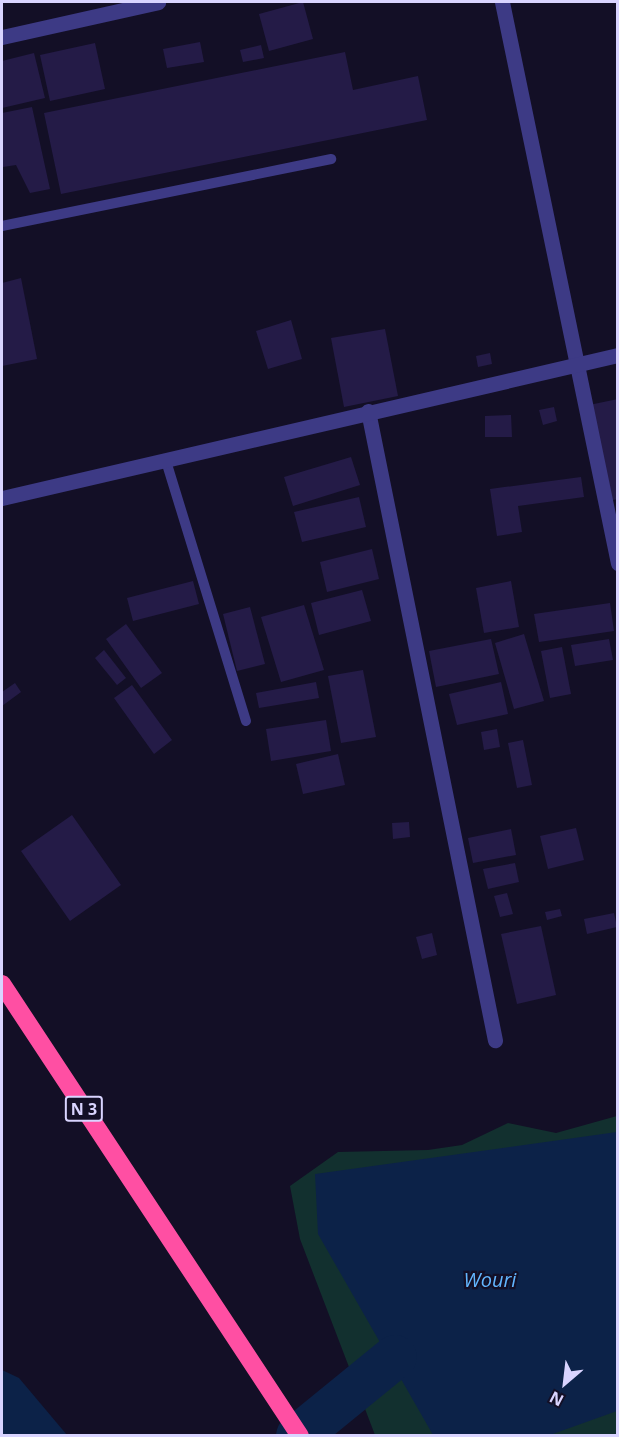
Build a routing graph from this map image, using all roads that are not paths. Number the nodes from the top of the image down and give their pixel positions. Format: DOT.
graph roads {
  1 [pos="158,2"];
  2 [pos="502,2"];
  3 [pos="2,37"];
  4 [pos="331,159"];
  5 [pos="2,226"];
  6 [pos="618,355"];
  7 [pos="573,364"];
  8 [pos="368,411"];
  9 [pos="166,461"];
  10 [pos="2,498"];
  11 [pos="618,563"];
  12 [pos="246,721"];
  13 [pos="2,984"];
  14 [pos="495,1040"];
  15 [pos="300,1436"];
  1 -- 3 [label="street"];
  2 -- 7 [label="street"];
  4 -- 5 [label="lane"];
  6 -- 7 [label="street"];
  7 -- 8 [label="street"];
  7 -- 11 [label="street"];
  8 -- 9 [label="street"];
  8 -- 14 [label="street"];
  9 -- 10 [label="street"];
  9 -- 12 [label="lane"];
  13 -- 15 [label="highway, N 3"];
}
